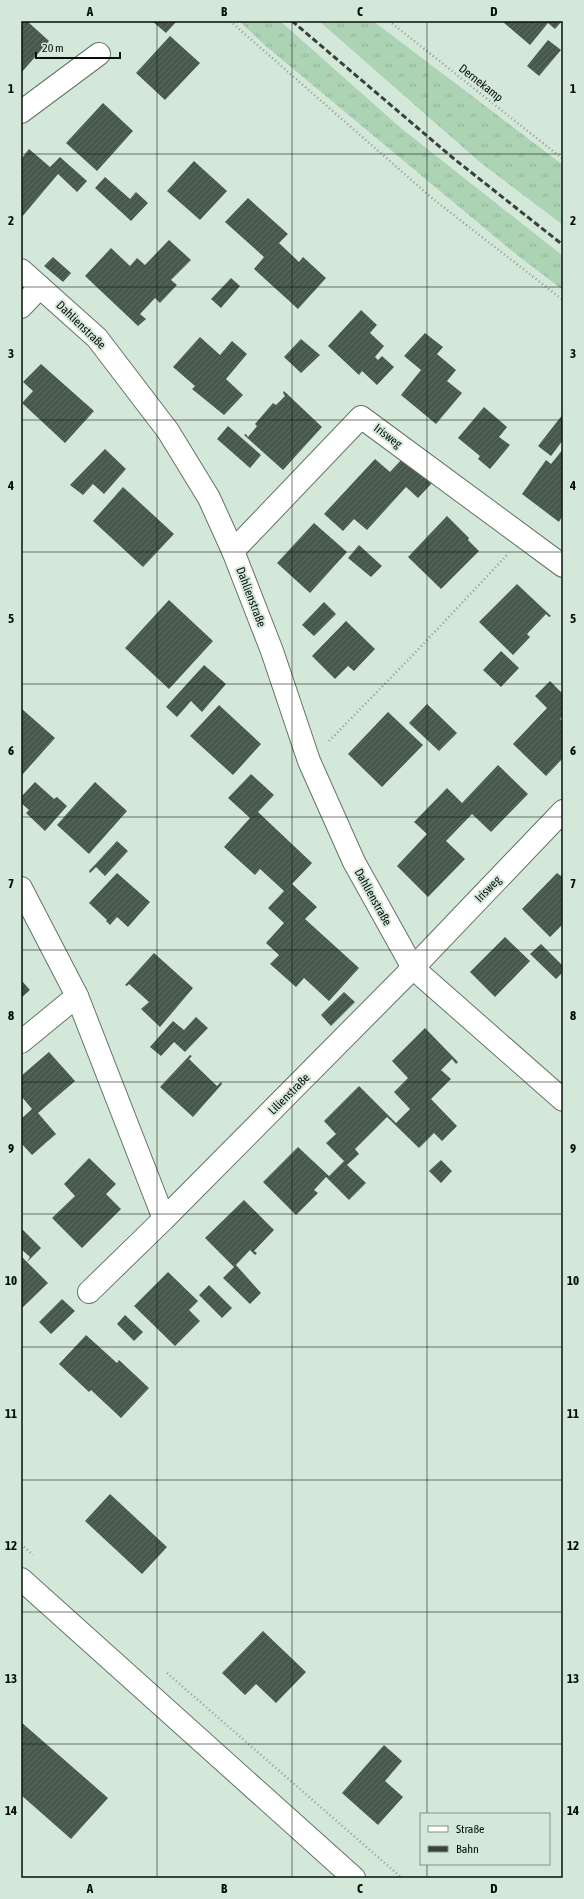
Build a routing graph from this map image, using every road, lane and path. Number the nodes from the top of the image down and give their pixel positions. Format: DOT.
graph roads {
  1 [pos="230,21"];
  2 [pos="389,21"];
  3 [pos="99,54"];
  4 [pos="21,112"];
  5 [pos="563,159"];
  6 [pos="21,270"];
  7 [pos="40,287"];
  8 [pos="563,300"];
  9 [pos="21,307"];
  10 [pos="524,537"];
  11 [pos="233,550"];
  12 [pos="563,566"];
  13 [pos="309,761"];
  14 [pos="563,811"];
  15 [pos="21,888"];
  16 [pos="413,968"];
  17 [pos="77,996"];
  18 [pos="21,1042"];
  19 [pos="563,1100"];
  20 [pos="164,1219"];
  21 [pos="89,1292"];
  22 [pos="21,1544"];
  23 [pos="34,1556"];
  24 [pos="21,1579"];
  25 [pos="164,1670"];
  26 [pos="354,1878"];
  27 [pos="402,1878"];
  1 -- 8 [label="path"];
  2 -- 5 [label="path, Dernekamp"];
  3 -- 4 [label="street"];
  6 -- 7 [label="street, Dahlienstraße"];
  7 -- 9 [label="street"];
  7 -- 11 [label="street, Dahlienstraße"];
  10 -- 11 [label="street, Irisweg"];
  10 -- 12 [label="street, Irisweg"];
  10 -- 13 [label="path"];
  11 -- 13 [label="street, Dahlienstraße"];
  13 -- 16 [label="street, Dahlienstraße"];
  14 -- 16 [label="street, Irisweg"];
  15 -- 17 [label="street"];
  16 -- 19 [label="street, Dahlienstraße"];
  16 -- 20 [label="street, Lilienstraße"];
  17 -- 18 [label="street"];
  17 -- 20 [label="street"];
  20 -- 21 [label="street, Lilienstraße"];
  22 -- 23 [label="path"];
  24 -- 26 [label="street"];
  25 -- 27 [label="path"];
}
